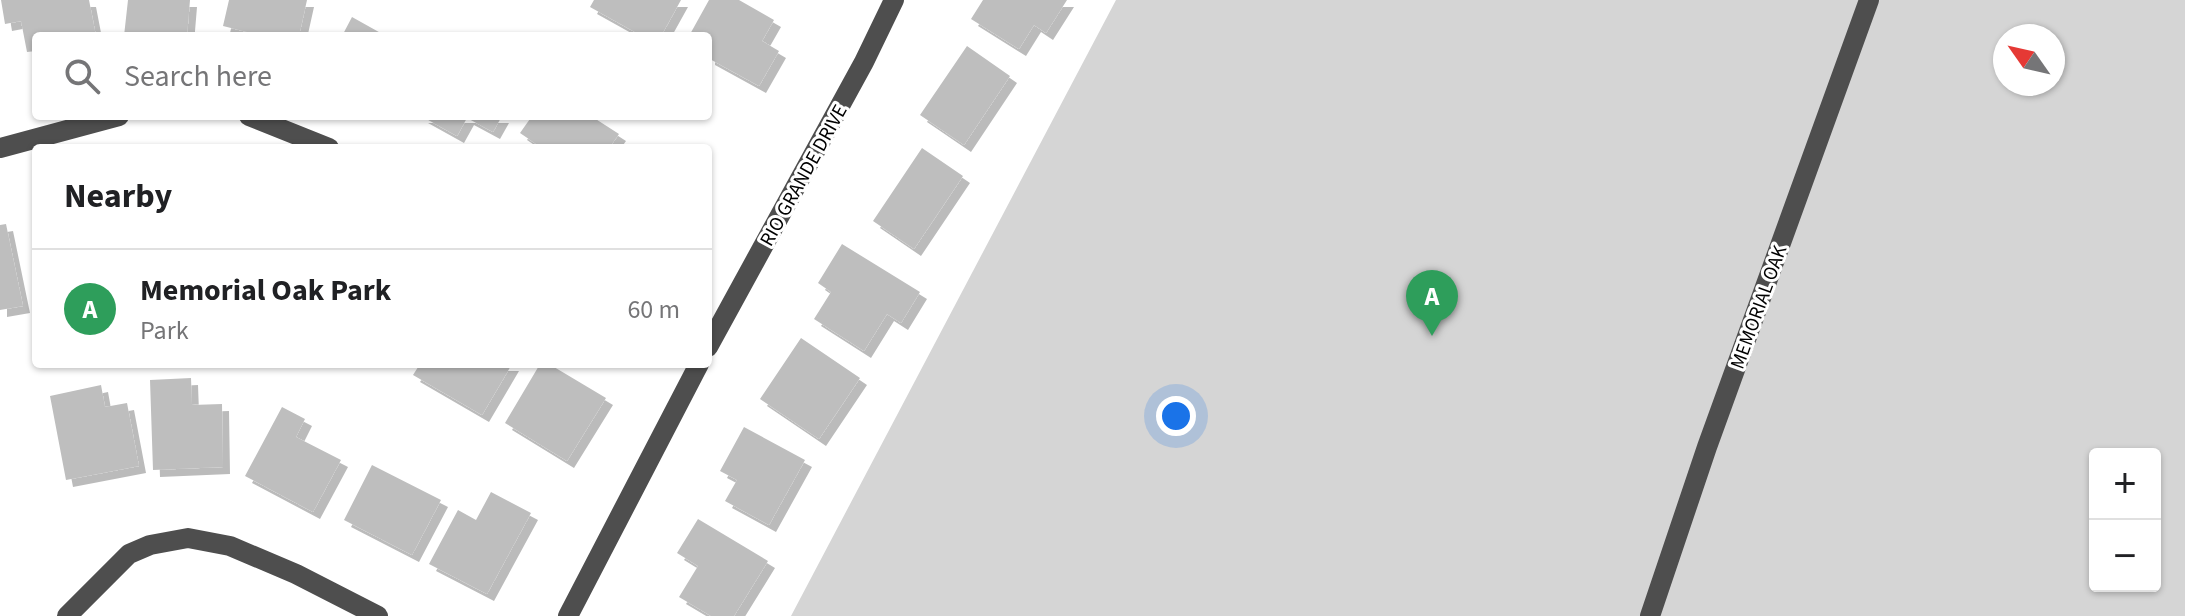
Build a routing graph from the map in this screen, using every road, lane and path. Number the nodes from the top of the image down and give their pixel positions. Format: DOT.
graph roads {
  1 [pos="894,0"];
  2 [pos="1869,0"];
  3 [pos="104,120"];
  4 [pos="259,120"];
  5 [pos="319,144"];
  6 [pos="0,148"];
  7 [pos="712,339"];
  8 [pos="697,368"];
  9 [pos="67,616"];
  10 [pos="378,616"];
  11 [pos="568,616"];
  12 [pos="1650,616"];
  1 -- 7 [label="street, RIO GRANDE DRIVE"];
  2 -- 12 [label="street, MEMORIAL OAK"];
  3 -- 6 [label="street"];
  4 -- 5 [label="street"];
  8 -- 11 [label="street"];
  9 -- 10 [label="street"];
}
